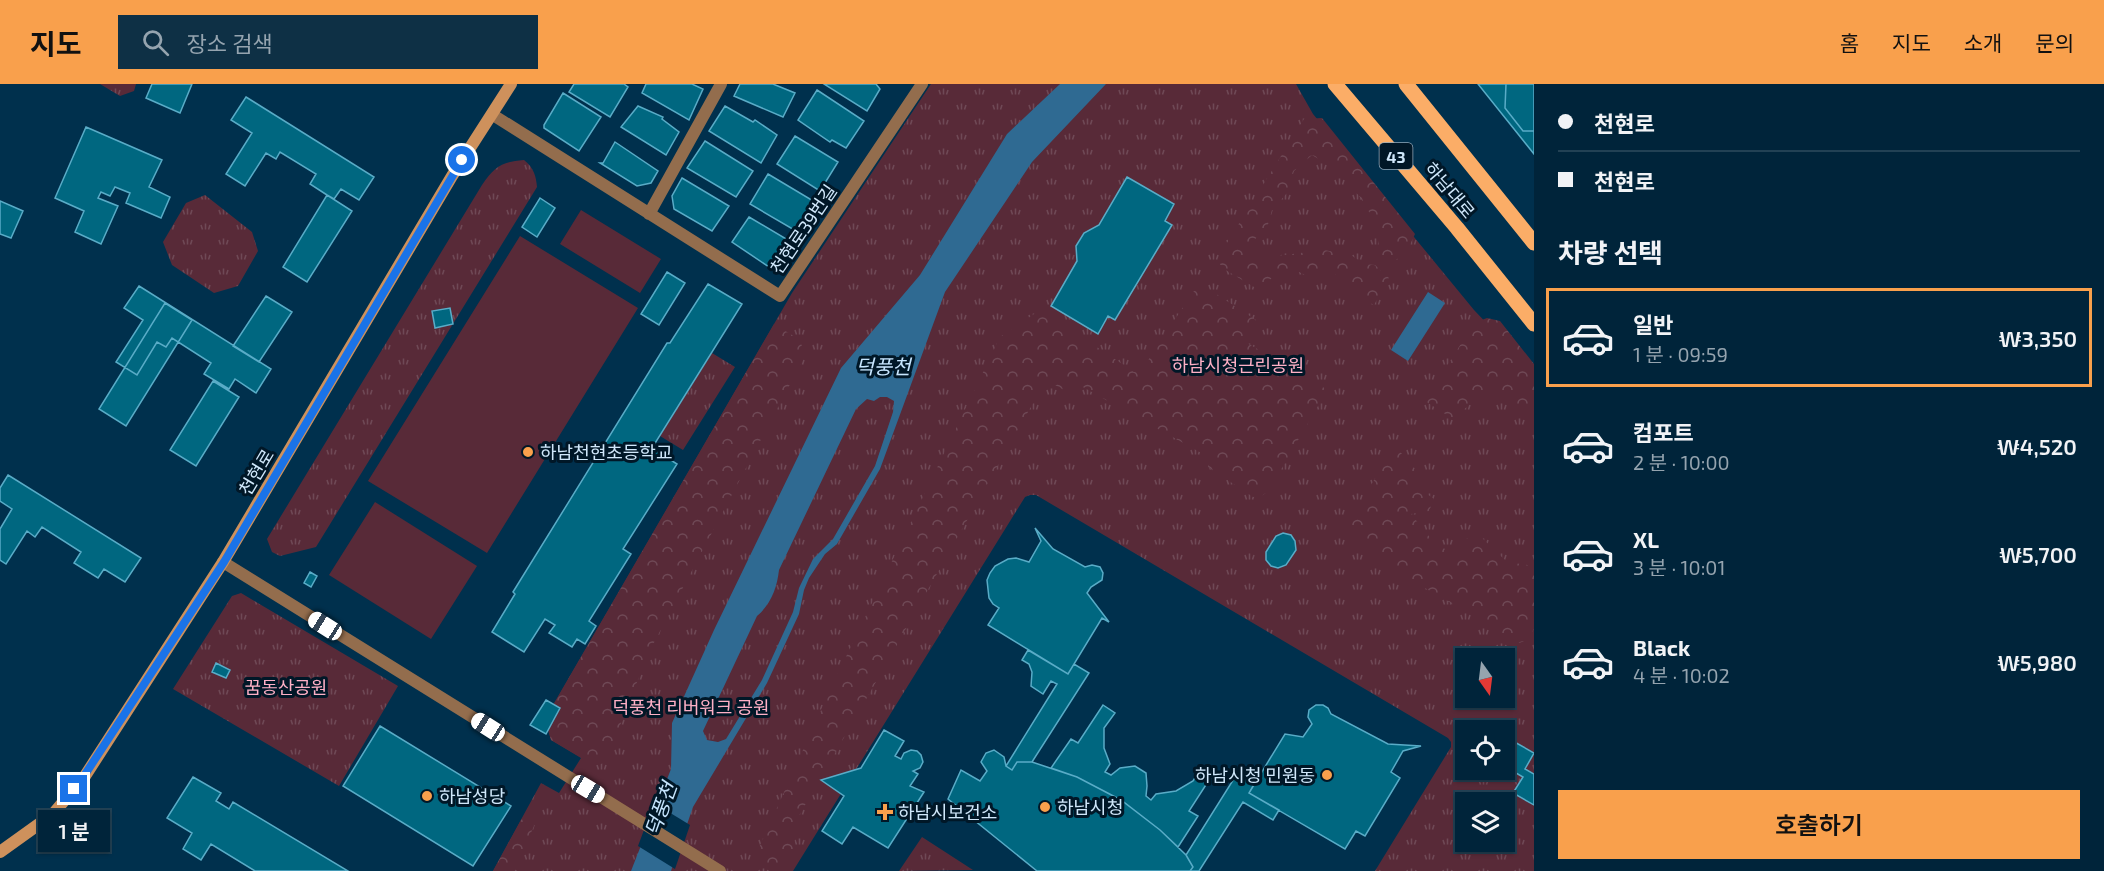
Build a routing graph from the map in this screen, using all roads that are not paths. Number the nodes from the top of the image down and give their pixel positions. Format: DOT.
graph roads {
  1 [pos="511,84"];
  2 [pos="721,84"];
  3 [pos="922,84"];
  4 [pos="1335,84"];
  5 [pos="1406,84"];
  6 [pos="493,115"];
  7 [pos="649,214"];
  8 [pos="1534,243"];
  9 [pos="1534,324"];
  10 [pos="224,562"];
  11 [pos="0,852"];
  12 [pos="720,871"];
  1 -- 6 [label="main road, 천현로"];
  2 -- 7 [label="street"];
  3 -- 7 [label="street, 천현로39번길"];
  4 -- 9 [label="main road, 하남대로 / 43"];
  5 -- 8 [label="main road, 하남대로"];
  6 -- 7 [label="street, 천현로39번길"];
  6 -- 10 [label="main road, 천현로"];
  10 -- 11 [label="main road, 천현로"];
  10 -- 12 [label="street"];
}
